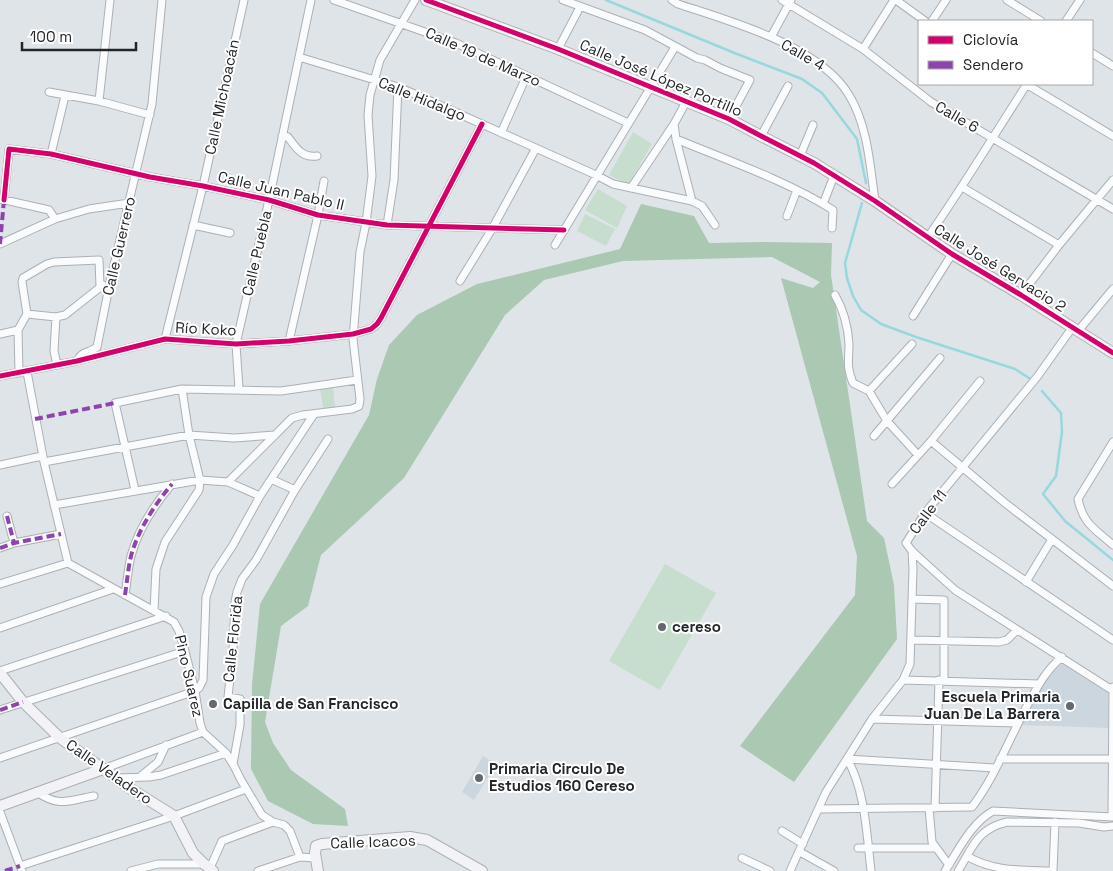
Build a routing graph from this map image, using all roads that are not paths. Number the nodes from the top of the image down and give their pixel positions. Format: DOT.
graph roads {
  1 [pos="110,0"];
  2 [pos="162,0"];
  3 [pos="244,0"];
  4 [pos="311,0"];
  5 [pos="334,0"];
  6 [pos="415,0"];
  7 [pos="426,0"];
  8 [pos="563,0"];
  9 [pos="672,0"];
  10 [pos="696,0"];
  11 [pos="895,0"];
  12 [pos="946,0"];
  13 [pos="1007,0"];
  14 [pos="1080,0"];
  15 [pos="787,1"];
  16 [pos="580,7"];
  17 [pos="691,8"];
  18 [pos="924,20"];
  19 [pos="933,20"];
  20 [pos="1039,20"];
  21 [pos="1067,20"];
  22 [pos="401,23"];
  23 [pos="771,37"];
  24 [pos="675,46"];
  25 [pos="863,48"];
  26 [pos="558,49"];
  27 [pos="1093,54"];
  28 [pos="299,57"];
  29 [pos="1113,66"];
  30 [pos="526,77"];
  31 [pos="374,80"];
  32 [pos="1026,85"];
  33 [pos="1029,85"];
  34 [pos="788,86"];
  35 [pos="398,87"];
  36 [pos="651,87"];
  37 [pos="49,92"];
  38 [pos="65,96"];
  39 [pos="99,101"];
  40 [pos="686,102"];
  41 [pos="150,115"];
  42 [pos="728,119"];
  43 [pos="628,123"];
  44 [pos="482,124"];
  45 [pos="674,124"];
  46 [pos="813,125"];
  47 [pos="500,133"];
  48 [pos="282,136"];
  49 [pos="761,136"];
  50 [pos="1113,136"];
  51 [pos="992,137"];
  52 [pos="676,139"];
  53 [pos="536,148"];
  54 [pos="51,154"];
  55 [pos="318,156"];
  56 [pos="800,156"];
  57 [pos="135,173"];
  58 [pos="596,175"];
  59 [pos="834,176"];
  60 [pos="1113,180"];
  61 [pos="324,181"];
  62 [pos="203,186"];
  63 [pos="631,188"];
  64 [pos="962,188"];
  65 [pos="797,190"];
  66 [pos="1098,199"];
  67 [pos="2,200"];
  68 [pos="269,200"];
  69 [pos="692,201"];
  70 [pos="875,201"];
  71 [pos="129,203"];
  72 [pos="823,204"];
  73 [pos="1113,209"];
  74 [pos="318,216"];
  75 [pos="786,216"];
  76 [pos="56,219"];
  77 [pos="366,223"];
  78 [pos="193,225"];
  79 [pos="387,225"];
  80 [pos="429,226"];
  81 [pos="715,226"];
  82 [pos="832,228"];
  83 [pos="492,229"];
  84 [pos="564,230"];
  85 [pos="230,233"];
  86 [pos="928,237"];
  87 [pos="0,244"];
  88 [pos="554,245"];
  89 [pos="1059,246"];
  90 [pos="952,254"];
  91 [pos="460,281"];
  92 [pos="110,282"];
  93 [pos="100,286"];
  94 [pos="1113,289"];
  95 [pos="835,295"];
  96 [pos="1021,295"];
  97 [pos="27,314"];
  98 [pos="913,316"];
  99 [pos="56,317"];
  100 [pos="18,330"];
  101 [pos="1075,330"];
  102 [pos="0,334"];
  103 [pos="353,334"];
  104 [pos="165,339"];
  105 [pos="289,341"];
  106 [pos="236,344"];
  107 [pos="912,344"];
  108 [pos="1113,354"];
  109 [pos="940,358"];
  110 [pos="77,361"];
  111 [pos="57,365"];
  112 [pos="27,372"];
  113 [pos="19,373"];
  114 [pos="0,376"];
  115 [pos="357,380"];
  116 [pos="980,381"];
  117 [pos="239,389"];
  118 [pos="182,390"];
  119 [pos="869,391"];
  120 [pos="314,414"];
  121 [pos="887,421"];
  122 [pos="189,435"];
  123 [pos="275,435"];
  124 [pos="874,436"];
  125 [pos="328,439"];
  126 [pos="931,441"];
  127 [pos="1113,442"];
  128 [pos="125,448"];
  129 [pos="918,455"];
  130 [pos="43,459"];
  131 [pos="0,465"];
  132 [pos="963,468"];
  133 [pos="271,479"];
  134 [pos="200,480"];
  135 [pos="228,482"];
  136 [pos="172,484"];
  137 [pos="892,484"];
  138 [pos="135,490"];
  139 [pos="295,490"];
  140 [pos="260,496"];
  141 [pos="54,505"];
  142 [pos="925,513"];
  143 [pos="7,516"];
  144 [pos="61,534"];
  145 [pos="1052,539"];
  146 [pos="14,543"];
  147 [pos="1113,545"];
  148 [pos="0,548"];
  149 [pos="912,551"];
  150 [pos="68,563"];
  151 [pos="1026,582"];
  152 [pos="0,584"];
  153 [pos="1113,586"];
  154 [pos="113,589"];
  155 [pos="125,595"];
  156 [pos="912,599"];
  157 [pos="154,610"];
  158 [pos="166,616"];
  159 [pos="0,628"];
  160 [pos="1017,630"];
  161 [pos="912,640"];
  162 [pos="944,640"];
  163 [pos="1113,640"];
  164 [pos="186,651"];
  165 [pos="1062,657"];
  166 [pos="0,672"];
  167 [pos="903,680"];
  168 [pos="942,680"];
  169 [pos="1039,684"];
  170 [pos="1112,689"];
  171 [pos="195,691"];
  172 [pos="23,702"];
  173 [pos="0,710"];
  174 [pos="872,719"];
  175 [pos="937,722"];
  176 [pos="1018,723"];
  177 [pos="203,732"];
  178 [pos="60,738"];
  179 [pos="166,745"];
  180 [pos="226,752"];
  181 [pos="0,758"];
  182 [pos="846,759"];
  183 [pos="1000,759"];
  184 [pos="234,764"];
  185 [pos="1112,764"];
  186 [pos="936,765"];
  187 [pos="995,768"];
  188 [pos="103,769"];
  189 [pos="141,776"];
  190 [pos="117,778"];
  191 [pos="246,789"];
  192 [pos="38,792"];
  193 [pos="94,796"];
  194 [pos="0,806"];
  195 [pos="820,808"];
  196 [pos="862,808"];
  197 [pos="932,808"];
  198 [pos="0,812"];
  199 [pos="174,816"];
  200 [pos="1112,816"];
  201 [pos="274,822"];
  202 [pos="1055,822"];
  203 [pos="1113,826"];
  204 [pos="782,831"];
  205 [pos="804,844"];
  206 [pos="858,848"];
  207 [pos="868,848"];
  208 [pos="935,848"];
  209 [pos="800,852"];
  210 [pos="967,856"];
  211 [pos="300,857"];
  212 [pos="316,858"];
  213 [pos="742,858"];
  214 [pos="21,868"];
  215 [pos="209,868"];
  216 [pos="947,868"];
  217 [pos="131,871"];
  218 [pos="258,871"];
  219 [pos="318,871"];
  220 [pos="482,871"];
  221 [pos="770,871"];
  222 [pos="790,871"];
  223 [pos="834,871"];
  224 [pos="870,871"];
  225 [pos="958,871"];
  226 [pos="1048,871"];
  227 [pos="1053,871"];
  1 -- 39 [label="street"];
  2 -- 41 [label="street, Calle Guerrero"];
  3 -- 62 [label="street, Calle Michoacán"];
  4 -- 28 [label="street, Calle Puebla"];
  5 -- 22 [label="street, Calle 19 de Marzo"];
  6 -- 22 [label="street"];
  7 -- 26 [label="street, Calle José López Portillo"];
  8 -- 16 [label="street"];
  9 -- 17 [label="street, Calle 4"];
  10 -- 17 [label="street"];
  11 -- 18 [label="street"];
  11 -- 25 [label="street"];
  12 -- 19 [label="street"];
  13 -- 20 [label="street"];
  14 -- 21 [label="street"];
  15 -- 23 [label="street"];
  15 -- 25 [label="street, Calle 6"];
  16 -- 24 [label="street"];
  16 -- 26 [label="street"];
  17 -- 23 [label="street, Calle 4"];
  22 -- 30 [label="street, Calle 19 de Marzo"];
  22 -- 31 [label="street"];
  23 -- 70 [label="street, Calle 4"];
  24 -- 36 [label="street"];
  24 -- 42 [label="street"];
  25 -- 51 [label="street, Calle 6"];
  26 -- 36 [label="street, Calle José López Portillo"];
  27 -- 29 [label="street"];
  28 -- 31 [label="street, Calle Hidalgo"];
  28 -- 48 [label="street, Calle Puebla"];
  30 -- 43 [label="street, Calle 19 de Marzo"];
  30 -- 47 [label="street"];
  31 -- 35 [label="street, Calle Hidalgo"];
  31 -- 77 [label="street"];
  32 -- 51 [label="street"];
  33 -- 50 [label="street"];
  34 -- 49 [label="street"];
  35 -- 44 [label="street, Calle Hidalgo"];
  35 -- 79 [label="street"];
  36 -- 40 [label="street, Calle José López Portillo"];
  36 -- 43 [label="street"];
  37 -- 38 [label="street"];
  38 -- 39 [label="street"];
  38 -- 54 [label="street"];
  39 -- 41 [label="street"];
  40 -- 42 [label="street, Calle José López Portillo"];
  40 -- 45 [label="street"];
  41 -- 57 [label="street, Calle Guerrero"];
  42 -- 49 [label="street, Calle José López Portillo"];
  43 -- 58 [label="street"];
  44 -- 47 [label="street, Calle Hidalgo"];
  44 -- 80 [label="street, Río Koko"];
  45 -- 52 [label="street"];
  45 -- 63 [label="street"];
  46 -- 56 [label="street"];
  47 -- 53 [label="street, Calle Hidalgo"];
  48 -- 55 [label="street"];
  48 -- 68 [label="street, Calle Puebla"];
  49 -- 56 [label="street, Calle José López Portillo"];
  51 -- 64 [label="street"];
  51 -- 66 [label="street, Calle 6"];
  52 -- 65 [label="street"];
  52 -- 69 [label="street"];
  53 -- 58 [label="street, Calle Hidalgo"];
  53 -- 83 [label="street"];
  54 -- 57 [label="street, Calle Juan Pablo II"];
  54 -- 67 [label="street, Calle Juan Pablo II"];
  56 -- 59 [label="street, Calle José López Portillo"];
  57 -- 62 [label="street, Calle Juan Pablo II"];
  57 -- 71 [label="street, Calle Guerrero"];
  58 -- 63 [label="street, Calle Hidalgo"];
  58 -- 84 [label="street"];
  59 -- 70 [label="street, Calle José López Portillo"];
  59 -- 72 [label="street"];
  60 -- 66 [label="street"];
  61 -- 74 [label="street"];
  62 -- 68 [label="street, Calle Juan Pablo II"];
  62 -- 78 [label="street, Calle Michoacán"];
  63 -- 69 [label="street, Calle Hidalgo"];
  64 -- 86 [label="street"];
  64 -- 89 [label="street"];
  65 -- 72 [label="street"];
  65 -- 75 [label="street"];
  66 -- 73 [label="street, Calle 6"];
  66 -- 89 [label="street"];
  67 -- 76 [label="street"];
  68 -- 74 [label="street, Calle Juan Pablo II"];
  68 -- 106 [label="street, Calle Puebla"];
  69 -- 81 [label="street"];
  70 -- 86 [label="street, Calle José Gervacio 2"];
  71 -- 76 [label="street"];
  71 -- 92 [label="street, Calle Guerrero"];
  72 -- 82 [label="street"];
  74 -- 77 [label="street, Calle Juan Pablo II"];
  74 -- 105 [label="street"];
  76 -- 87 [label="street"];
  77 -- 79 [label="street, Calle Juan Pablo II"];
  77 -- 103 [label="street"];
  78 -- 85 [label="street"];
  78 -- 104 [label="street, Calle Michoacán"];
  79 -- 80 [label="street, Calle Juan Pablo II"];
  80 -- 83 [label="street, Calle Juan Pablo II"];
  80 -- 103 [label="street, Río Koko"];
  83 -- 84 [label="street, Calle Juan Pablo II"];
  83 -- 91 [label="street"];
  84 -- 88 [label="street"];
  86 -- 90 [label="street, Calle José Gervacio 2"];
  89 -- 96 [label="street"];
  90 -- 96 [label="street, Calle José Gervacio 2"];
  90 -- 98 [label="street"];
  92 -- 93 [label="street"];
  92 -- 110 [label="street, Calle Guerrero"];
  93 -- 97 [label="street"];
  93 -- 99 [label="street"];
  94 -- 101 [label="street, Calle 11"];
  95 -- 119 [label="street"];
  96 -- 101 [label="street, Calle José Gervacio 2"];
  97 -- 99 [label="street"];
  97 -- 100 [label="street"];
  99 -- 111 [label="street"];
  100 -- 102 [label="street"];
  100 -- 113 [label="street"];
  101 -- 108 [label="street, Calle José Gervacio 2"];
  101 -- 132 [label="street, Calle 11"];
  103 -- 105 [label="street, Río Koko"];
  103 -- 115 [label="street"];
  104 -- 106 [label="street, Río Koko"];
  104 -- 110 [label="street, Río Koko"];
  105 -- 106 [label="street, Río Koko"];
  106 -- 117 [label="street, Calle Puebla"];
  107 -- 119 [label="street"];
  109 -- 121 [label="street"];
  110 -- 111 [label="street, Río Koko"];
  111 -- 112 [label="street, Río Koko"];
  112 -- 113 [label="street, Río Koko"];
  112 -- 130 [label="street"];
  113 -- 114 [label="street, Río Koko"];
  115 -- 117 [label="street"];
  115 -- 120 [label="street"];
  116 -- 126 [label="street"];
  117 -- 118 [label="street"];
  118 -- 122 [label="street"];
  118 -- 128 [label="street"];
  119 -- 121 [label="street"];
  120 -- 123 [label="street"];
  120 -- 133 [label="street"];
  121 -- 124 [label="street"];
  121 -- 129 [label="street"];
  122 -- 123 [label="street"];
  122 -- 128 [label="street"];
  122 -- 134 [label="street"];
  123 -- 135 [label="street"];
  125 -- 139 [label="street, Calle Florida"];
  126 -- 129 [label="street"];
  126 -- 132 [label="street"];
  127 -- 147 [label="street"];
  128 -- 130 [label="street"];
  128 -- 138 [label="street"];
  129 -- 137 [label="street"];
  130 -- 131 [label="street"];
  130 -- 141 [label="street"];
  132 -- 142 [label="street, Calle 11"];
  132 -- 145 [label="street"];
  133 -- 139 [label="street"];
  133 -- 140 [label="street"];
  134 -- 135 [label="street"];
  134 -- 136 [label="street"];
  134 -- 157 [label="street"];
  135 -- 140 [label="street"];
  136 -- 138 [label="street"];
  136 -- 155 [label="street"];
  138 -- 141 [label="street"];
  139 -- 184 [label="street, Calle Florida"];
  140 -- 171 [label="street"];
  141 -- 144 [label="street"];
  142 -- 149 [label="street, Calle 11"];
  142 -- 151 [label="street"];
  143 -- 146 [label="street"];
  144 -- 146 [label="street"];
  144 -- 150 [label="street"];
  145 -- 151 [label="street"];
  145 -- 153 [label="street"];
  146 -- 148 [label="street"];
  149 -- 156 [label="street"];
  149 -- 160 [label="street, Calle 11"];
  150 -- 152 [label="street"];
  150 -- 154 [label="street, Pino Suarez"];
  151 -- 163 [label="street"];
  154 -- 155 [label="street, Pino Suarez"];
  154 -- 159 [label="street"];
  155 -- 157 [label="street, Pino Suarez"];
  156 -- 161 [label="street"];
  156 -- 162 [label="street"];
  157 -- 158 [label="street, Pino Suarez"];
  158 -- 164 [label="street, Pino Suarez"];
  158 -- 166 [label="street"];
  160 -- 162 [label="street"];
  160 -- 165 [label="street, Calle 11"];
  161 -- 162 [label="street"];
  161 -- 167 [label="street"];
  162 -- 168 [label="street"];
  164 -- 171 [label="street, Pino Suarez"];
  164 -- 172 [label="street"];
  165 -- 169 [label="street"];
  165 -- 170 [label="street, Calle 11"];
  166 -- 172 [label="street, Calle Veladero"];
  167 -- 168 [label="street"];
  167 -- 174 [label="street"];
  168 -- 169 [label="street"];
  168 -- 175 [label="street"];
  169 -- 176 [label="street"];
  170 -- 185 [label="street"];
  171 -- 177 [label="street, Pino Suarez"];
  171 -- 178 [label="street"];
  172 -- 173 [label="street"];
  172 -- 178 [label="street, Calle Veladero"];
  174 -- 175 [label="street"];
  174 -- 182 [label="street"];
  175 -- 176 [label="street"];
  175 -- 186 [label="street"];
  176 -- 183 [label="street"];
  177 -- 179 [label="street"];
  177 -- 180 [label="street, Pino Suarez"];
  178 -- 181 [label="street"];
  178 -- 188 [label="street, Calle Veladero"];
  179 -- 188 [label="street"];
  179 -- 189 [label="street"];
  180 -- 184 [label="street, Pino Suarez"];
  180 -- 189 [label="street"];
  182 -- 186 [label="street"];
  182 -- 195 [label="street"];
  182 -- 196 [label="street"];
  183 -- 185 [label="street"];
  183 -- 187 [label="street"];
  184 -- 191 [label="street, Pino Suarez"];
  185 -- 200 [label="street"];
  186 -- 187 [label="street"];
  186 -- 197 [label="street"];
  187 -- 197 [label="street"];
  188 -- 190 [label="street, Calle Veladero"];
  188 -- 192 [label="street"];
  189 -- 190 [label="street"];
  190 -- 199 [label="street, Calle Veladero"];
  191 -- 199 [label="street"];
  191 -- 201 [label="street, Pino Suarez"];
  192 -- 193 [label="street"];
  192 -- 194 [label="street"];
  195 -- 196 [label="street"];
  195 -- 205 [label="street"];
  196 -- 197 [label="street"];
  196 -- 207 [label="street"];
  197 -- 208 [label="street"];
  198 -- 214 [label="street"];
  199 -- 214 [label="street"];
  199 -- 215 [label="street, Calle Veladero"];
  200 -- 216 [label="street"];
  201 -- 211 [label="street, Pino Suarez"];
  201 -- 215 [label="street"];
  202 -- 203 [label="street"];
  202 -- 210 [label="street"];
  202 -- 227 [label="street"];
  204 -- 205 [label="street"];
  205 -- 209 [label="street"];
  206 -- 207 [label="street"];
  207 -- 208 [label="street"];
  207 -- 224 [label="street"];
  208 -- 216 [label="street"];
  209 -- 222 [label="street"];
  209 -- 223 [label="street"];
  210 -- 225 [label="street"];
  210 -- 226 [label="street"];
  211 -- 212 [label="street"];
  211 -- 218 [label="street"];
  212 -- 219 [label="street"];
  212 -- 220 [label="street, Calle Icacos"];
  213 -- 221 [label="street"];
  215 -- 217 [label="street"];
}
